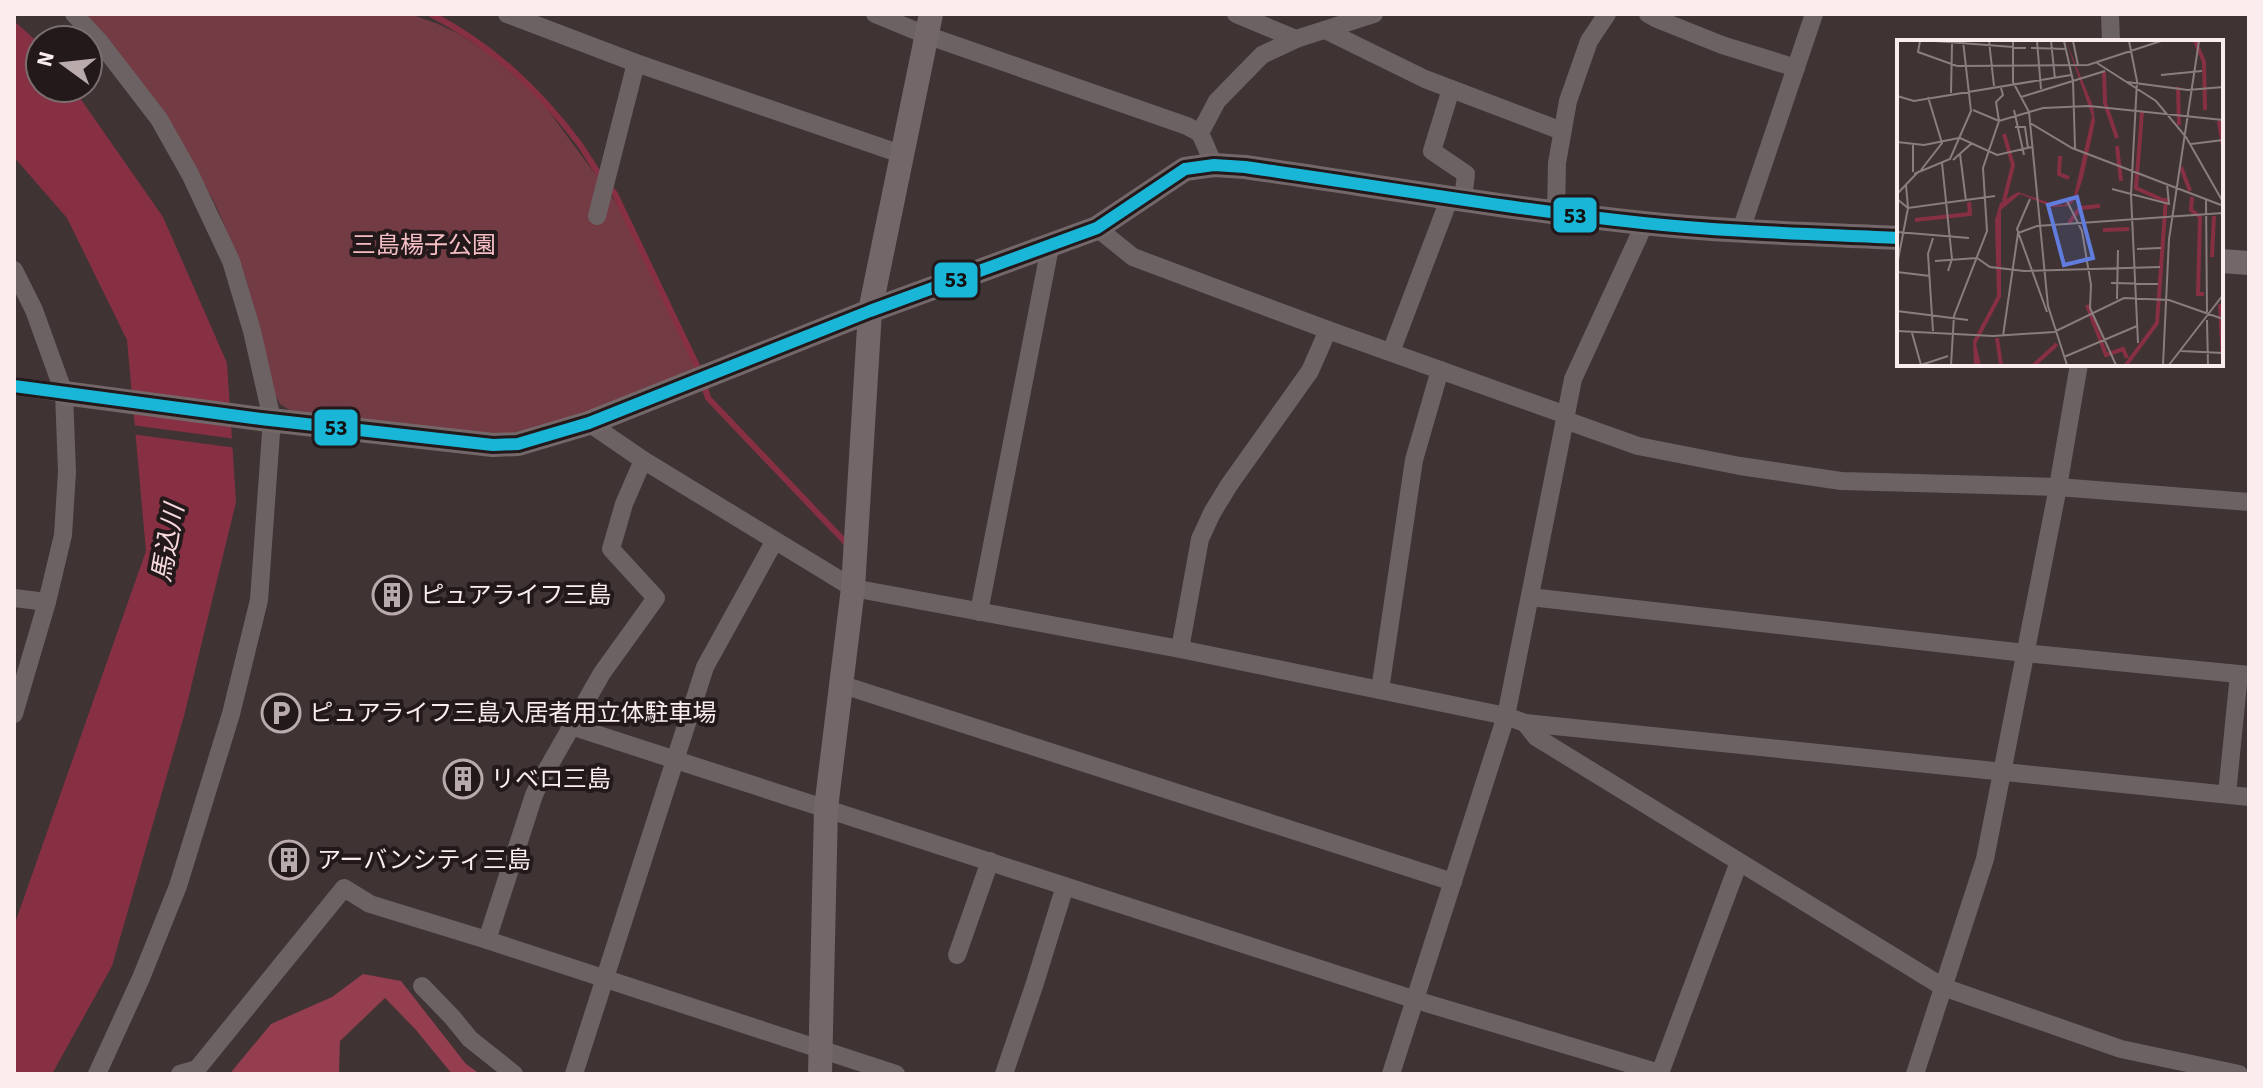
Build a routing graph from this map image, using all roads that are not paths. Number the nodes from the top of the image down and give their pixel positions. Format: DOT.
graph roads {
  1 [pos="74,14"];
  2 [pos="507,14"];
  3 [pos="875,14"];
  4 [pos="1236,14"];
  5 [pos="1374,14"];
  6 [pos="1607,14"];
  7 [pos="1648,14"];
  8 [pos="1814,14"];
  9 [pos="2110,14"];
  10 [pos="929,24"];
  11 [pos="1325,30"];
  12 [pos="1296,39"];
  13 [pos="2111,40"];
  14 [pos="636,63"];
  15 [pos="1796,68"];
  16 [pos="1451,89"];
  17 [pos="1562,131"];
  18 [pos="1200,133"];
  19 [pos="901,154"];
  20 [pos="1214,165"];
  21 [pos="1456,198"];
  22 [pos="1556,212"];
  23 [pos="597,216"];
  24 [pos="1645,223"];
  25 [pos="1097,228"];
  26 [pos="1741,230"];
  27 [pos="1897,238"];
  28 [pos="1050,247"];
  29 [pos="2223,261"];
  30 [pos="2249,263"];
  31 [pos="14,270"];
  32 [pos="870,311"];
  33 [pos="1328,330"];
  34 [pos="1391,352"];
  35 [pos="2079,366"];
  36 [pos="1440,370"];
  37 [pos="14,386"];
  38 [pos="74,394"];
  39 [pos="1566,417"];
  40 [pos="266,419"];
  41 [pos="589,423"];
  42 [pos="643,460"];
  43 [pos="2058,487"];
  44 [pos="2249,502"];
  45 [pos="774,542"];
  46 [pos="853,588"];
  47 [pos="1530,597"];
  48 [pos="14,598"];
  49 [pos="47,602"];
  50 [pos="979,612"];
  51 [pos="1180,649"];
  52 [pos="2025,653"];
  53 [pos="2244,674"];
  54 [pos="840,684"];
  55 [pos="1380,690"];
  56 [pos="14,714"];
  57 [pos="1506,716"];
  58 [pos="1525,723"];
  59 [pos="571,726"];
  60 [pos="676,761"];
  61 [pos="2002,771"];
  62 [pos="2227,794"];
  63 [pos="2249,797"];
  64 [pos="826,808"];
  65 [pos="990,861"];
  66 [pos="1739,862"];
  67 [pos="1453,882"];
  68 [pos="1065,886"];
  69 [pos="487,940"];
  70 [pos="957,955"];
  71 [pos="603,978"];
  72 [pos="422,986"];
  73 [pos="1943,987"];
  74 [pos="1416,1000"];
  75 [pos="821,1049"];
  76 [pos="97,1074"];
  77 [pos="180,1074"];
  78 [pos="514,1074"];
  79 [pos="574,1074"];
  80 [pos="820,1074"];
  81 [pos="896,1074"];
  82 [pos="1004,1074"];
  83 [pos="1391,1074"];
  84 [pos="1915,1074"];
  85 [pos="2239,1074"];
  1 -- 40 [label="street"];
  2 -- 14 [label="street"];
  3 -- 10 [label="street"];
  4 -- 12 [label="street"];
  5 -- 11 [label="street"];
  6 -- 17 [label="street"];
  7 -- 15 [label="street"];
  8 -- 15 [label="street"];
  9 -- 13 [label="street"];
  10 -- 18 [label="street"];
  10 -- 19 [label="street"];
  11 -- 12 [label="street"];
  11 -- 16 [label="street"];
  12 -- 18 [label="street"];
  14 -- 19 [label="street"];
  14 -- 23 [label="street"];
  15 -- 26 [label="street"];
  16 -- 17 [label="street"];
  16 -- 21 [label="street"];
  17 -- 22 [label="street"];
  18 -- 20 [label="street"];
  19 -- 32 [label="street"];
  20 -- 21 [label="street"];
  20 -- 25 [label="street"];
  21 -- 22 [label="street"];
  21 -- 34 [label="street"];
  22 -- 24 [label="street"];
  24 -- 26 [label="street"];
  24 -- 39 [label="street"];
  25 -- 28 [label="street"];
  25 -- 33 [label="street"];
  26 -- 27 [label="street"];
  28 -- 32 [label="street"];
  28 -- 50 [label="street"];
  29 -- 30 [label="street"];
  31 -- 38 [label="street"];
  32 -- 41 [label="street"];
  32 -- 46 [label="street"];
  33 -- 34 [label="street"];
  33 -- 51 [label="street"];
  34 -- 36 [label="street"];
  35 -- 43 [label="street"];
  36 -- 39 [label="street"];
  36 -- 55 [label="street"];
  37 -- 38 [label="street"];
  38 -- 40 [label="street"];
  38 -- 49 [label="street"];
  39 -- 43 [label="street"];
  39 -- 47 [label="street"];
  40 -- 41 [label="street"];
  40 -- 76 [label="street"];
  41 -- 42 [label="street"];
  42 -- 45 [label="street"];
  42 -- 59 [label="street"];
  43 -- 44 [label="street"];
  43 -- 52 [label="street"];
  45 -- 46 [label="street"];
  45 -- 60 [label="street"];
  46 -- 50 [label="street"];
  46 -- 54 [label="street"];
  47 -- 52 [label="street"];
  47 -- 57 [label="street"];
  48 -- 49 [label="street"];
  49 -- 56 [label="street"];
  50 -- 51 [label="street"];
  51 -- 55 [label="street"];
  52 -- 53 [label="street"];
  52 -- 61 [label="street"];
  53 -- 62 [label="street"];
  54 -- 64 [label="street"];
  54 -- 67 [label="street"];
  55 -- 57 [label="street"];
  57 -- 58 [label="street"];
  57 -- 67 [label="street"];
  58 -- 61 [label="street"];
  58 -- 66 [label="street"];
  59 -- 60 [label="street"];
  59 -- 69 [label="street"];
  60 -- 64 [label="street"];
  60 -- 71 [label="street"];
  61 -- 62 [label="street"];
  61 -- 73 [label="street"];
  62 -- 63 [label="street"];
  64 -- 65 [label="street"];
  64 -- 75 [label="street"];
  65 -- 68 [label="street"];
  65 -- 70 [label="street"];
  66 -- 73 [label="street"];
  66 -- 74 [label="street"];
  67 -- 74 [label="street"];
  68 -- 74 [label="street"];
  68 -- 82 [label="street"];
  69 -- 71 [label="street"];
  69 -- 77 [label="street"];
  71 -- 75 [label="street"];
  71 -- 79 [label="street"];
  72 -- 78 [label="street"];
  73 -- 84 [label="street"];
  73 -- 85 [label="street"];
  74 -- 83 [label="street"];
  75 -- 80 [label="street"];
  75 -- 81 [label="street"];
}
